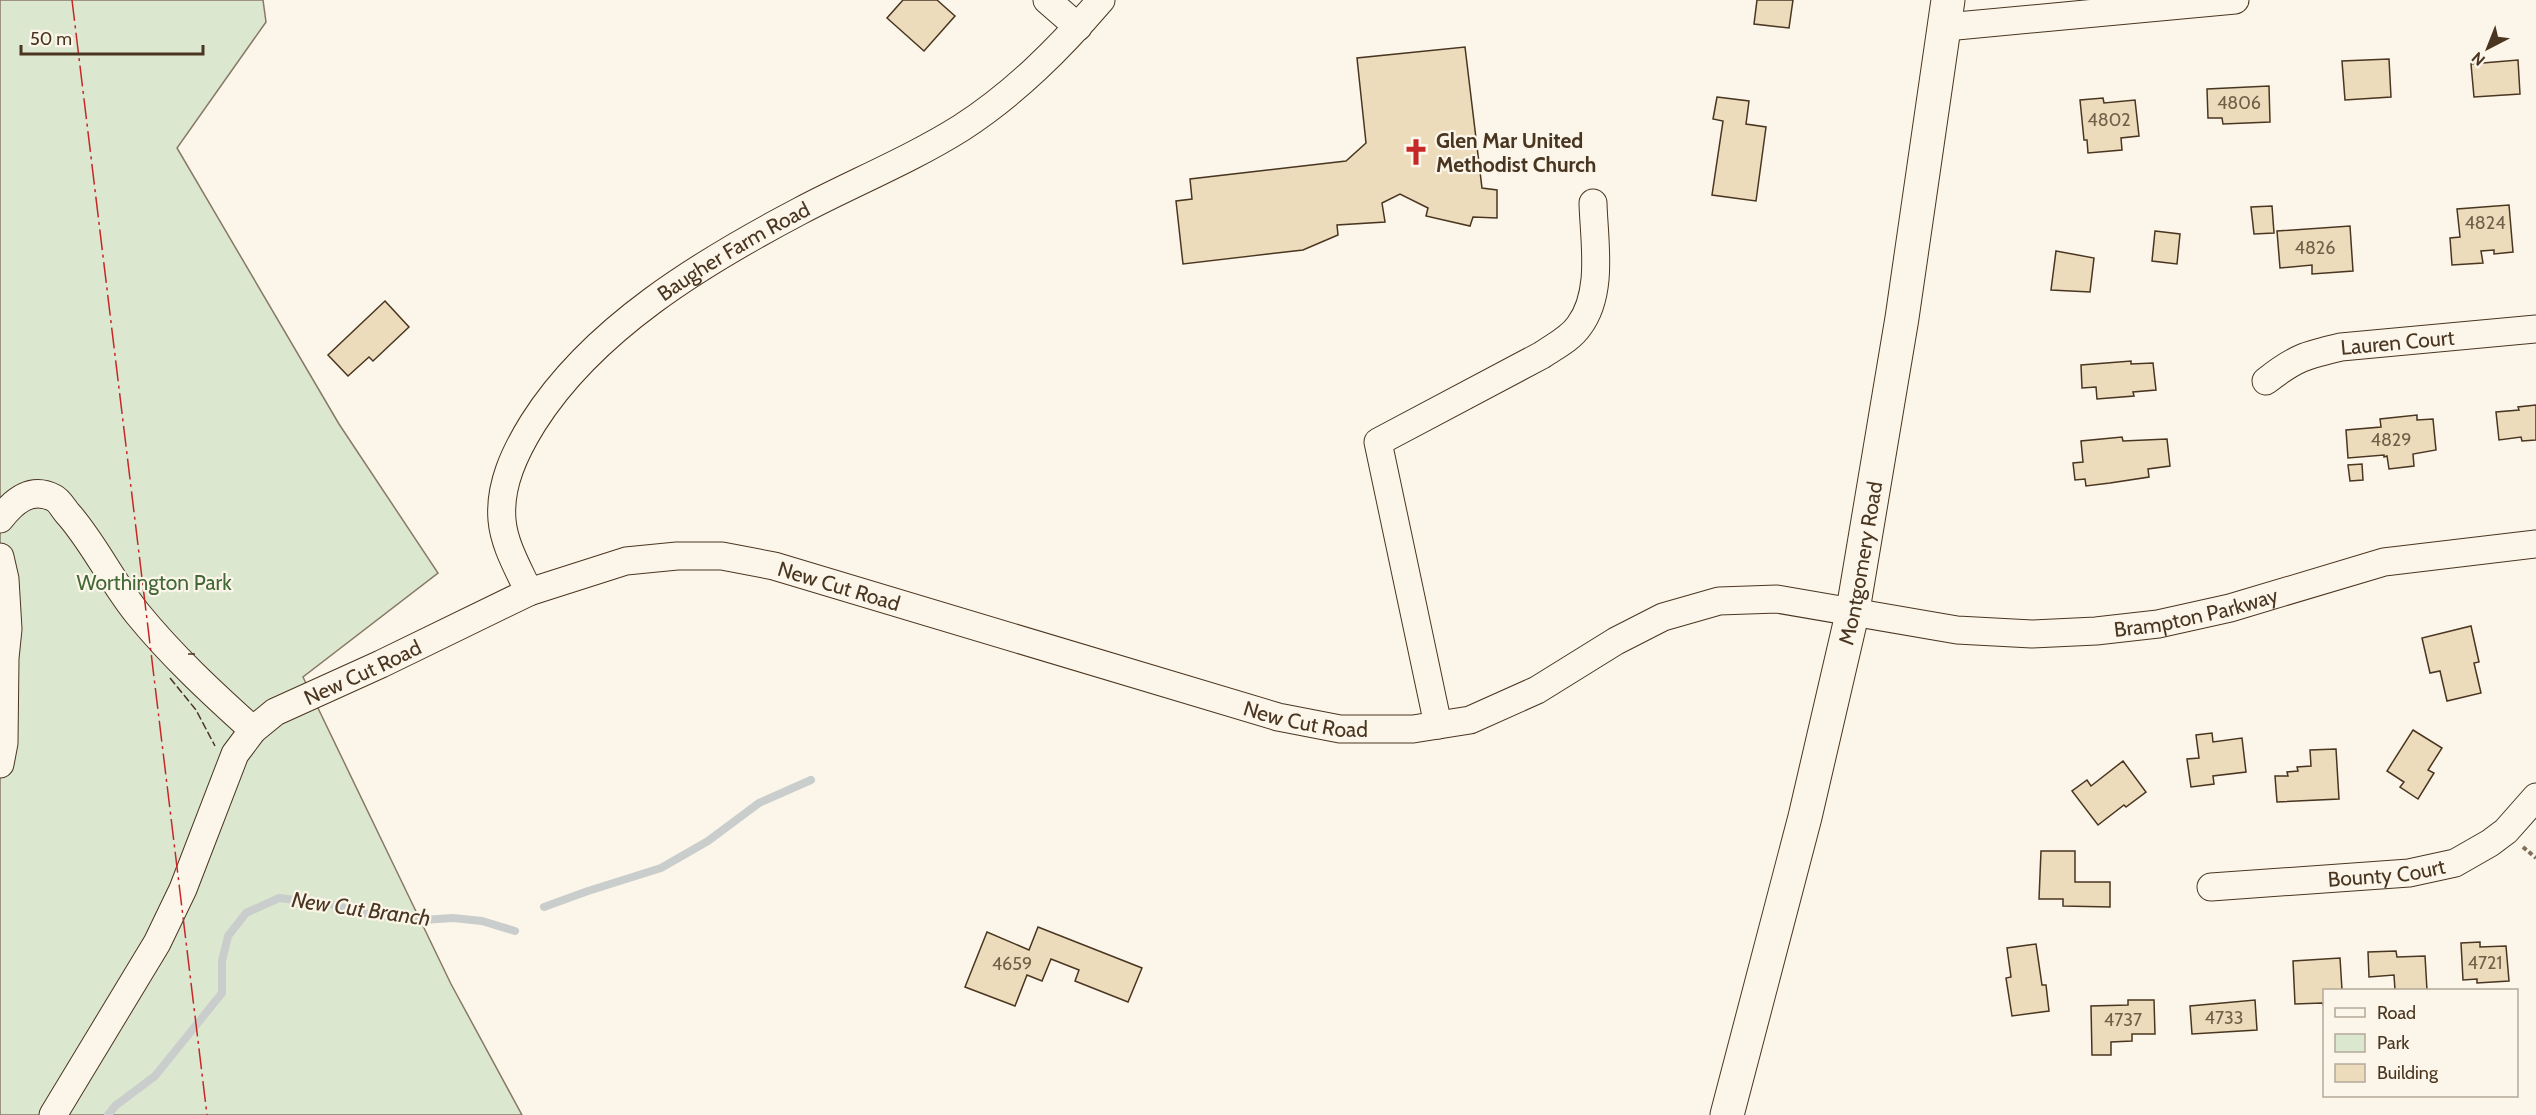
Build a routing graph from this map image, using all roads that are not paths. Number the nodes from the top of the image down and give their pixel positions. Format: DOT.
graph roads {
  1 [pos="1047,0"];
  2 [pos="1101,0"];
  3 [pos="2235,0"];
  4 [pos="1947,14"];
  5 [pos="1078,27"];
  6 [pos="1593,203"];
  7 [pos="2536,329"];
  8 [pos="2266,381"];
  9 [pos="0,519"];
  10 [pos="2536,544"];
  11 [pos="0,557"];
  12 [pos="529,592"];
  13 [pos="1852,610"];
  14 [pos="1438,725"];
  15 [pos="253,730"];
  16 [pos="0,764"];
  17 [pos="2536,797"];
  18 [pos="2211,887"];
  19 [pos="53,1115"];
  20 [pos="1727,1115"];
  1 -- 5 [label="street"];
  2 -- 5 [label="street, Baugher Farm Road"];
  3 -- 4 [label="street"];
  4 -- 13 [label="main road, Montgomery Road"];
  5 -- 12 [label="street, Baugher Farm Road"];
  6 -- 14 [label="street"];
  7 -- 8 [label="street, Lauren Court"];
  9 -- 15 [label="street"];
  10 -- 13 [label="street, Brampton Parkway"];
  11 -- 16 [label="street"];
  12 -- 14 [label="street, New Cut Road"];
  12 -- 15 [label="street, New Cut Road"];
  13 -- 14 [label="street, New Cut Road"];
  13 -- 20 [label="main road, Montgomery Road"];
  15 -- 19 [label="street, New Cut Road"];
  17 -- 18 [label="street, Bounty Court"];
}
